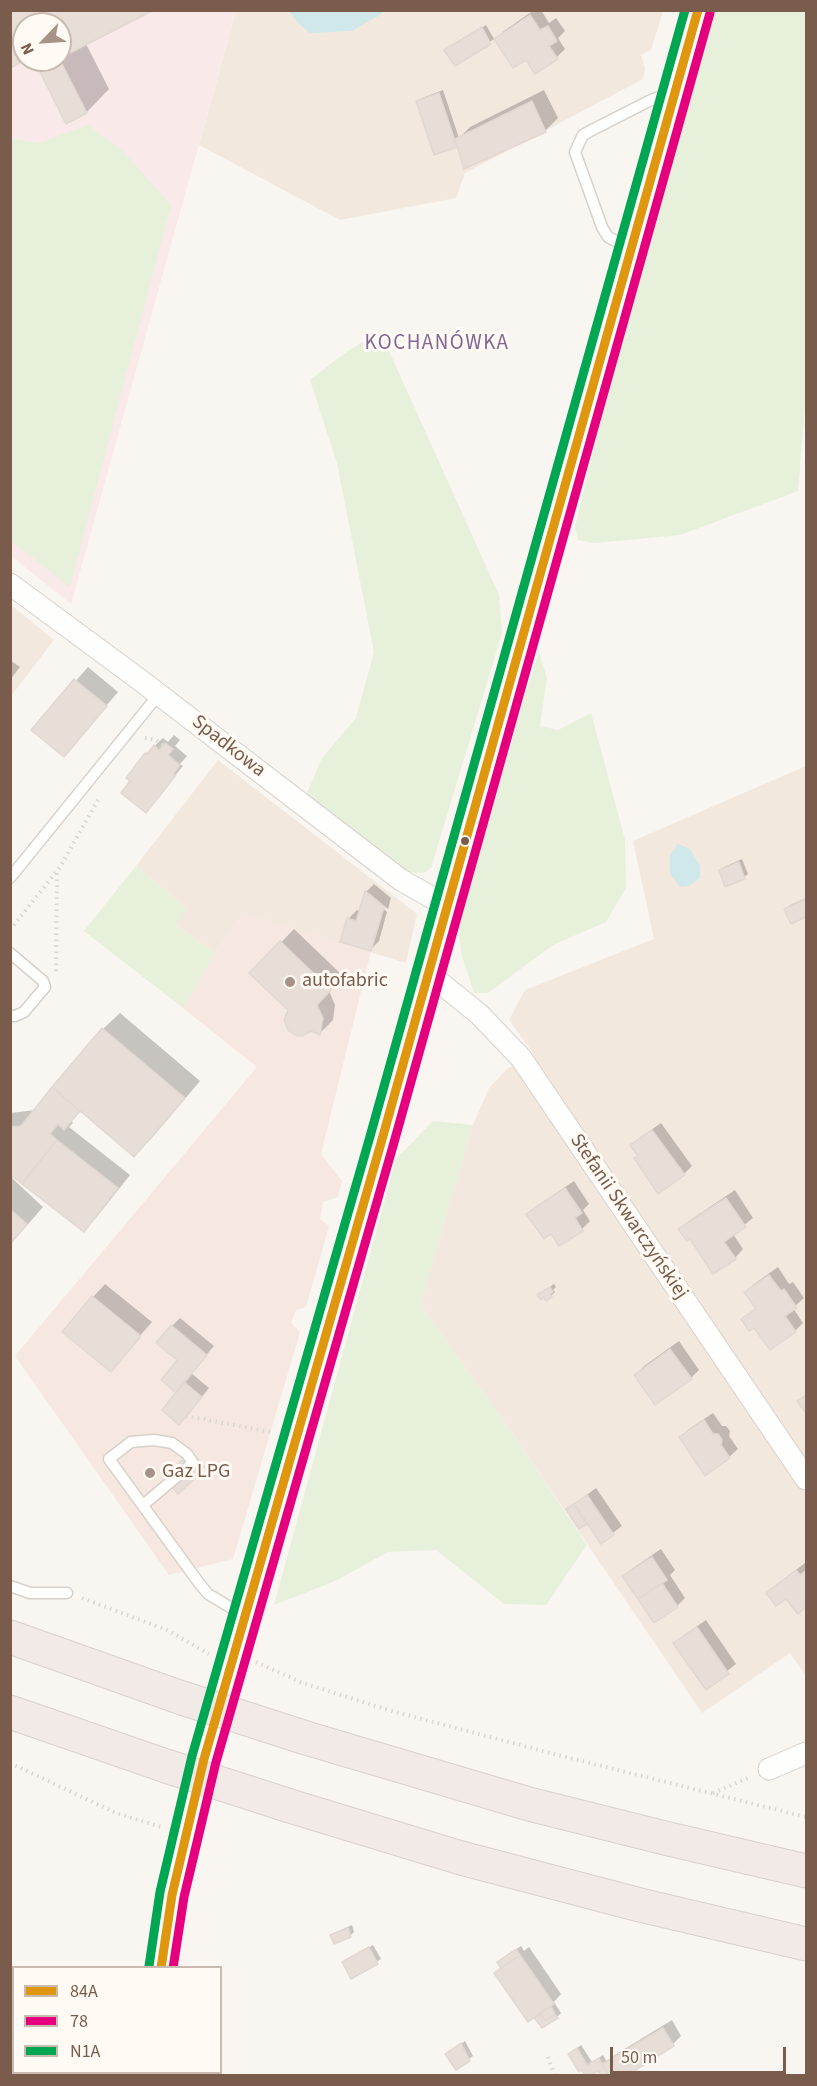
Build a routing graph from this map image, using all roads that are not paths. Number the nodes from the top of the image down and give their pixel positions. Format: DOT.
graph roads {
  1 [pos="698,10"];
  2 [pos="675,91"];
  3 [pos="631,249"];
  4 [pos="10,585"];
  5 [pos="159,694"];
  6 [pos="10,878"];
  7 [pos="447,906"];
  8 [pos="10,953"];
  9 [pos="428,973"];
  10 [pos="10,1016"];
  11 [pos="807,1479"];
  12 [pos="143,1506"];
  13 [pos="10,1586"];
  14 [pos="67,1593"];
  15 [pos="245,1616"];
  16 [pos="10,1637"];
  17 [pos="10,1712"];
  18 [pos="807,1753"];
  19 [pos="769,1769"];
  20 [pos="807,1871"];
  21 [pos="807,1944"];
  22 [pos="161,1966"];
  1 -- 2 [label="main road"];
  2 -- 3 [label="main road"];
  2 -- 3 [label="lane"];
  3 -- 7 [label="main road"];
  4 -- 5 [label="street, Spadkowa"];
  5 -- 6 [label="lane"];
  5 -- 7 [label="street, Spadkowa"];
  7 -- 9 [label="main road"];
  8 -- 10 [label="lane"];
  9 -- 11 [label="street, Stefanii Skwarczyńskiej"];
  9 -- 15 [label="main road"];
  12 -- 12 [label="lane"];
  12 -- 15 [label="lane"];
  13 -- 14 [label="lane"];
  15 -- 22 [label="main road"];
  16 -- 20 [label="highway, bridge"];
  17 -- 21 [label="highway, bridge"];
  18 -- 19 [label="street"];
}
